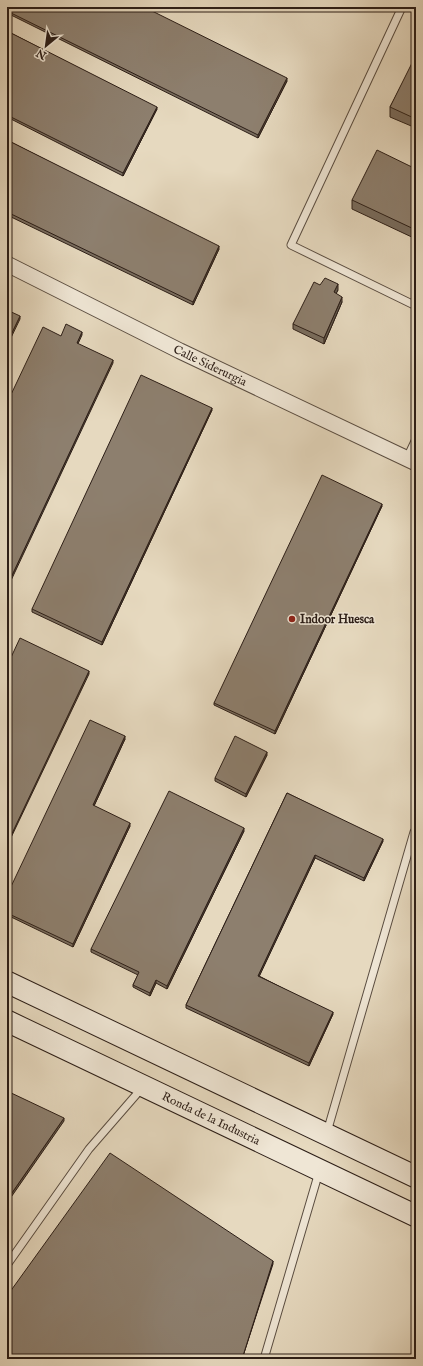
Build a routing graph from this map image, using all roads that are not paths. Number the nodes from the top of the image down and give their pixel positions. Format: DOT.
graph roads {
  1 [pos="402,7"];
  2 [pos="7,264"];
  3 [pos="416,306"];
  4 [pos="416,439"];
  5 [pos="411,460"];
  6 [pos="414,832"];
  7 [pos="7,982"];
  8 [pos="7,1020"];
  9 [pos="143,1086"];
  10 [pos="326,1134"];
  11 [pos="319,1170"];
  12 [pos="416,1177"];
  13 [pos="416,1216"];
  14 [pos="7,1265"];
  15 [pos="264,1359"];
  1 -- 3 [label="lane"];
  2 -- 5 [label="street, Calle Siderurgia"];
  4 -- 5 [label="lane"];
  6 -- 10 [label="lane"];
  7 -- 10 [label="street"];
  8 -- 9 [label="street, Ronda de la Industria"];
  9 -- 11 [label="street, Ronda de la Industria"];
  9 -- 14 [label="lane"];
  10 -- 12 [label="street"];
  11 -- 13 [label="street, Ronda de la Industria"];
  11 -- 15 [label="lane"];
}
